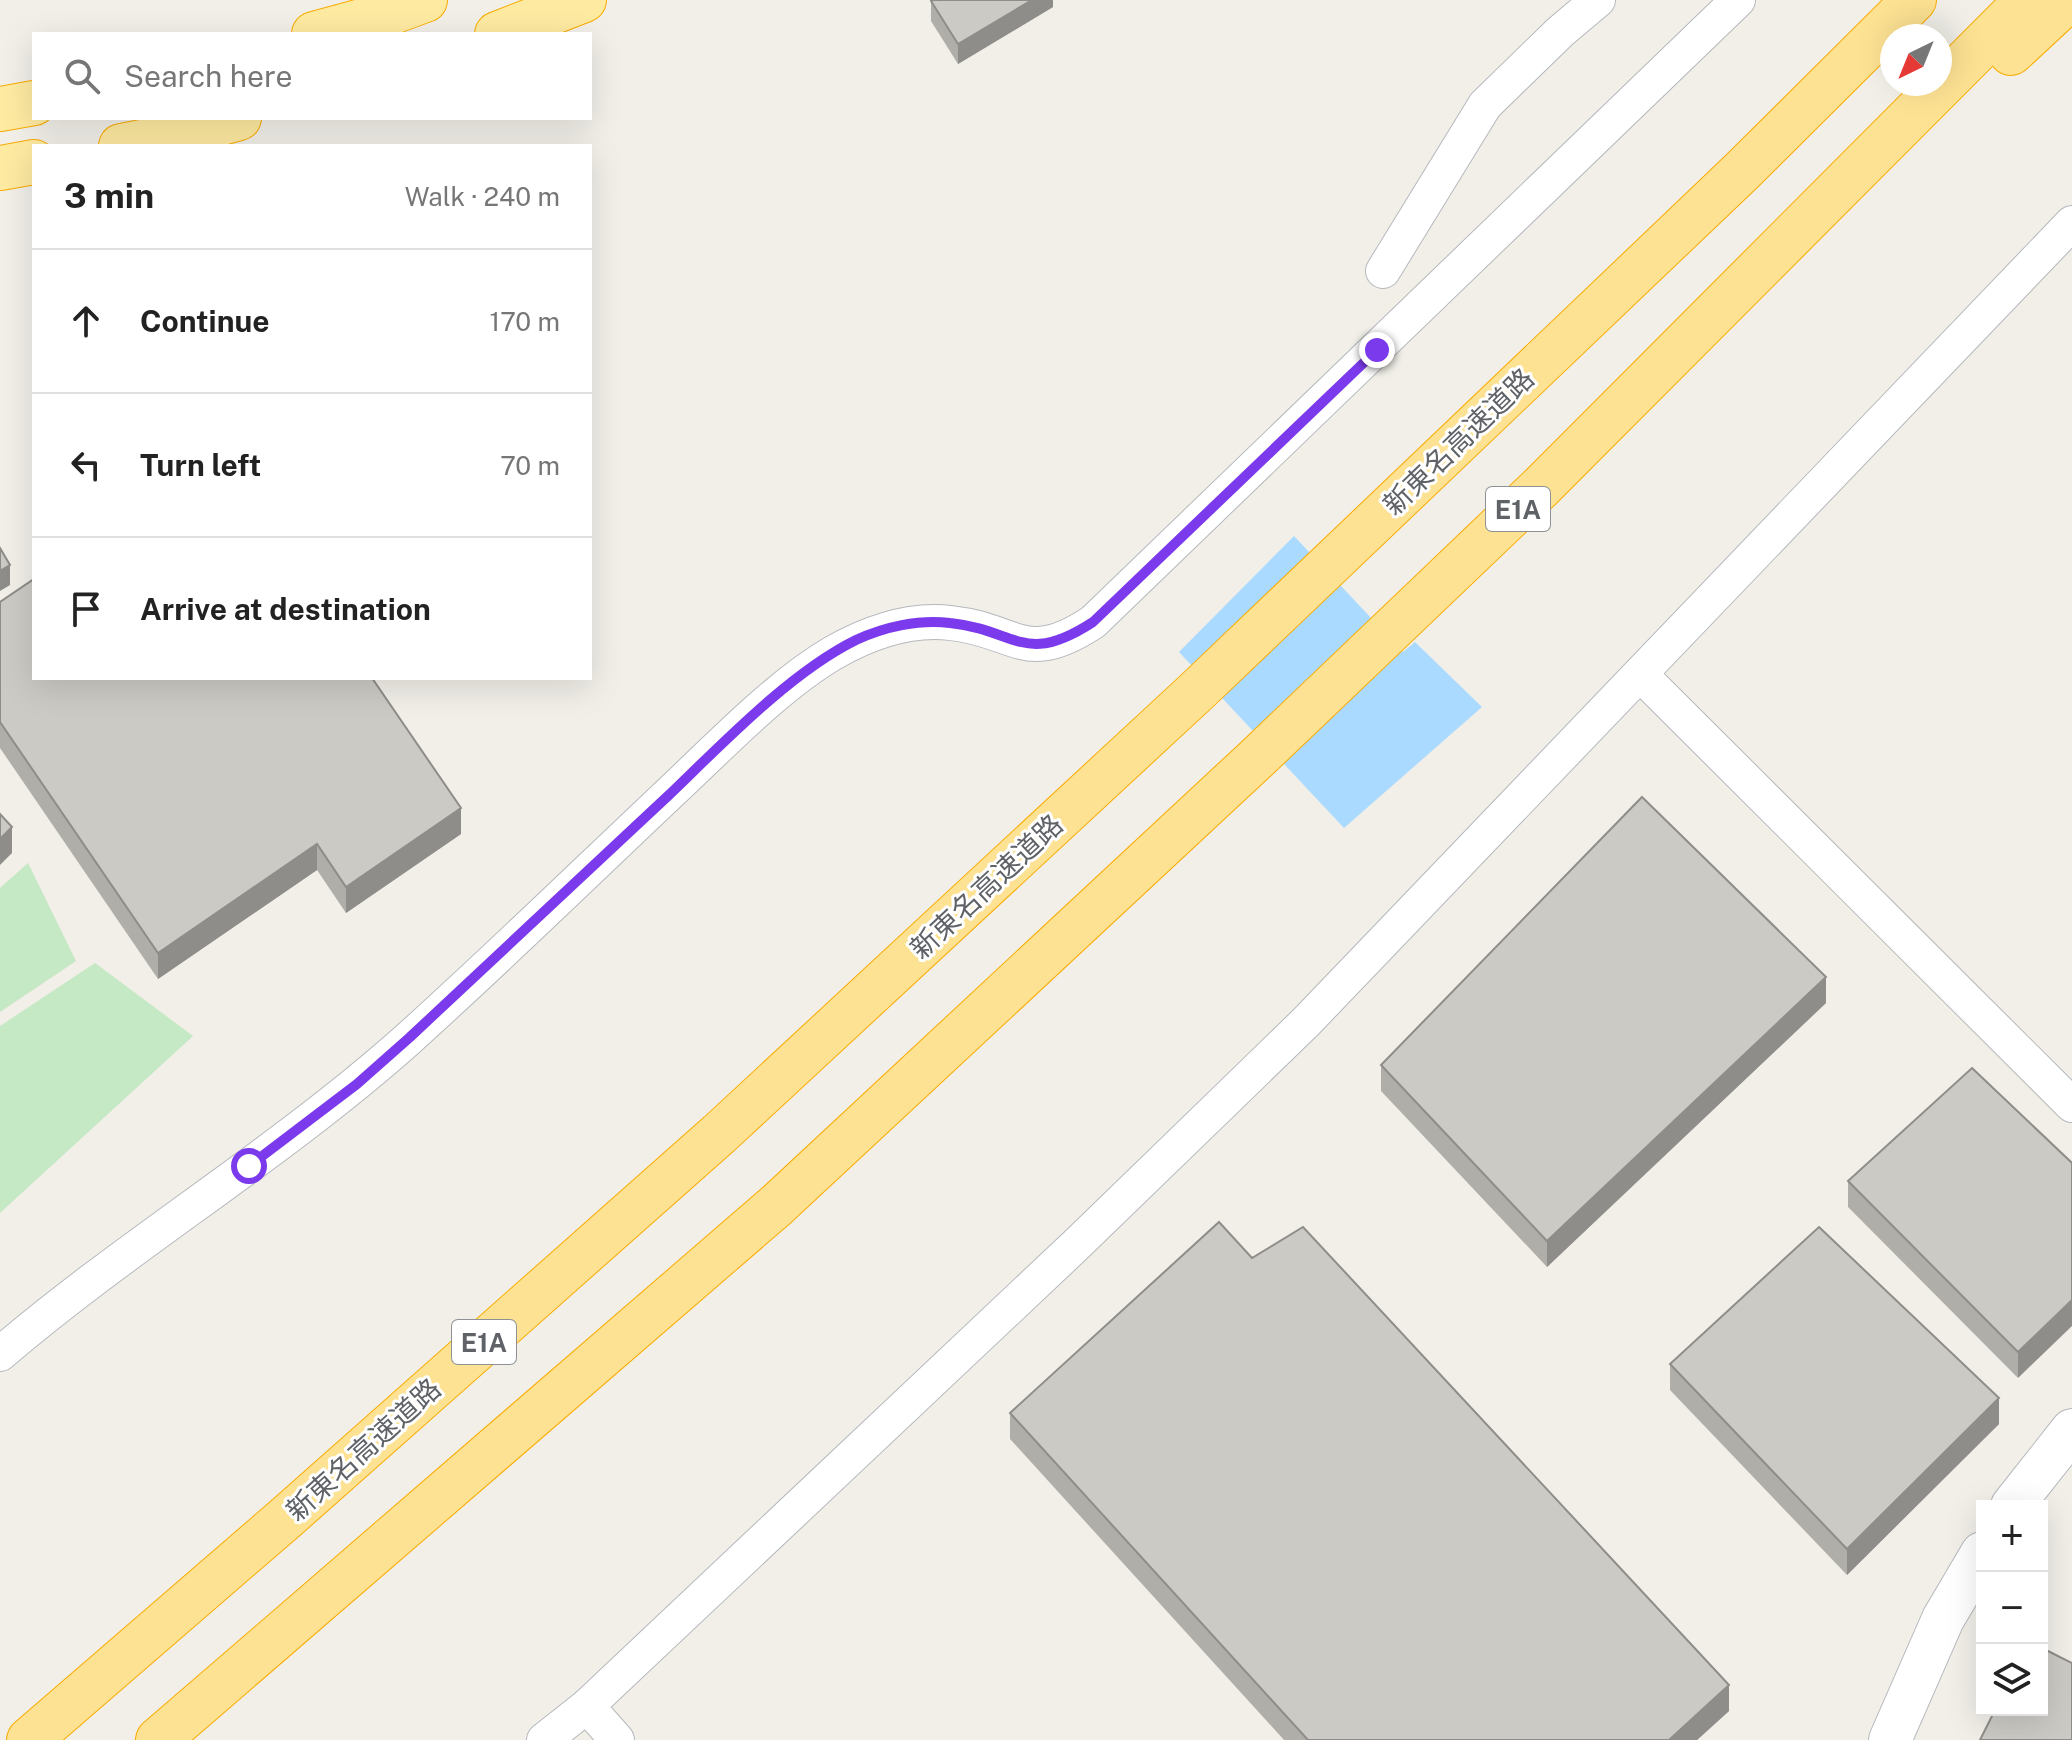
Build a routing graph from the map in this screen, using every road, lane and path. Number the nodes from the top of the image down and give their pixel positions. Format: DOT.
graph roads {
  1 [pos="425,0"];
  2 [pos="584,0"];
  3 [pos="1598,0"];
  4 [pos="1738,0"];
  5 [pos="1914,0"];
  6 [pos="2027,0"];
  7 [pos="2068,0"];
  8 [pos="321,32"];
  9 [pos="502,32"];
  10 [pos="32,103"];
  11 [pos="0,109"];
  12 [pos="232,120"];
  13 [pos="131,144"];
  14 [pos="32,162"];
  15 [pos="0,168"];
  16 [pos="2072,223"];
  17 [pos="1383,271"];
  18 [pos="1542,486"];
  19 [pos="1640,674"];
  20 [pos="2072,1105"];
  21 [pos="0,1354"];
  22 [pos="2072,1430"];
  23 [pos="2017,1500"];
  24 [pos="1976,1563"];
  25 [pos="587,1706"];
  26 [pos="29,1740"];
  27 [pos="158,1740"];
  28 [pos="544,1740"];
  29 [pos="617,1740"];
  30 [pos="1890,1740"];
  1 -- 8 [label="highway"];
  2 -- 9 [label="highway"];
  3 -- 17 [label="street"];
  4 -- 21 [label="street"];
  5 -- 26 [label="highway, 新東名高速道路 / E1A"];
  6 -- 18 [label="highway, E1A"];
  7 -- 18 [label="highway"];
  10 -- 11 [label="highway"];
  12 -- 13 [label="highway"];
  14 -- 15 [label="highway"];
  16 -- 19 [label="street"];
  18 -- 27 [label="highway, E1A"];
  19 -- 20 [label="street"];
  19 -- 25 [label="street"];
  22 -- 23 [label="street"];
  24 -- 30 [label="street"];
  25 -- 28 [label="street"];
  25 -- 29 [label="street"];
}
